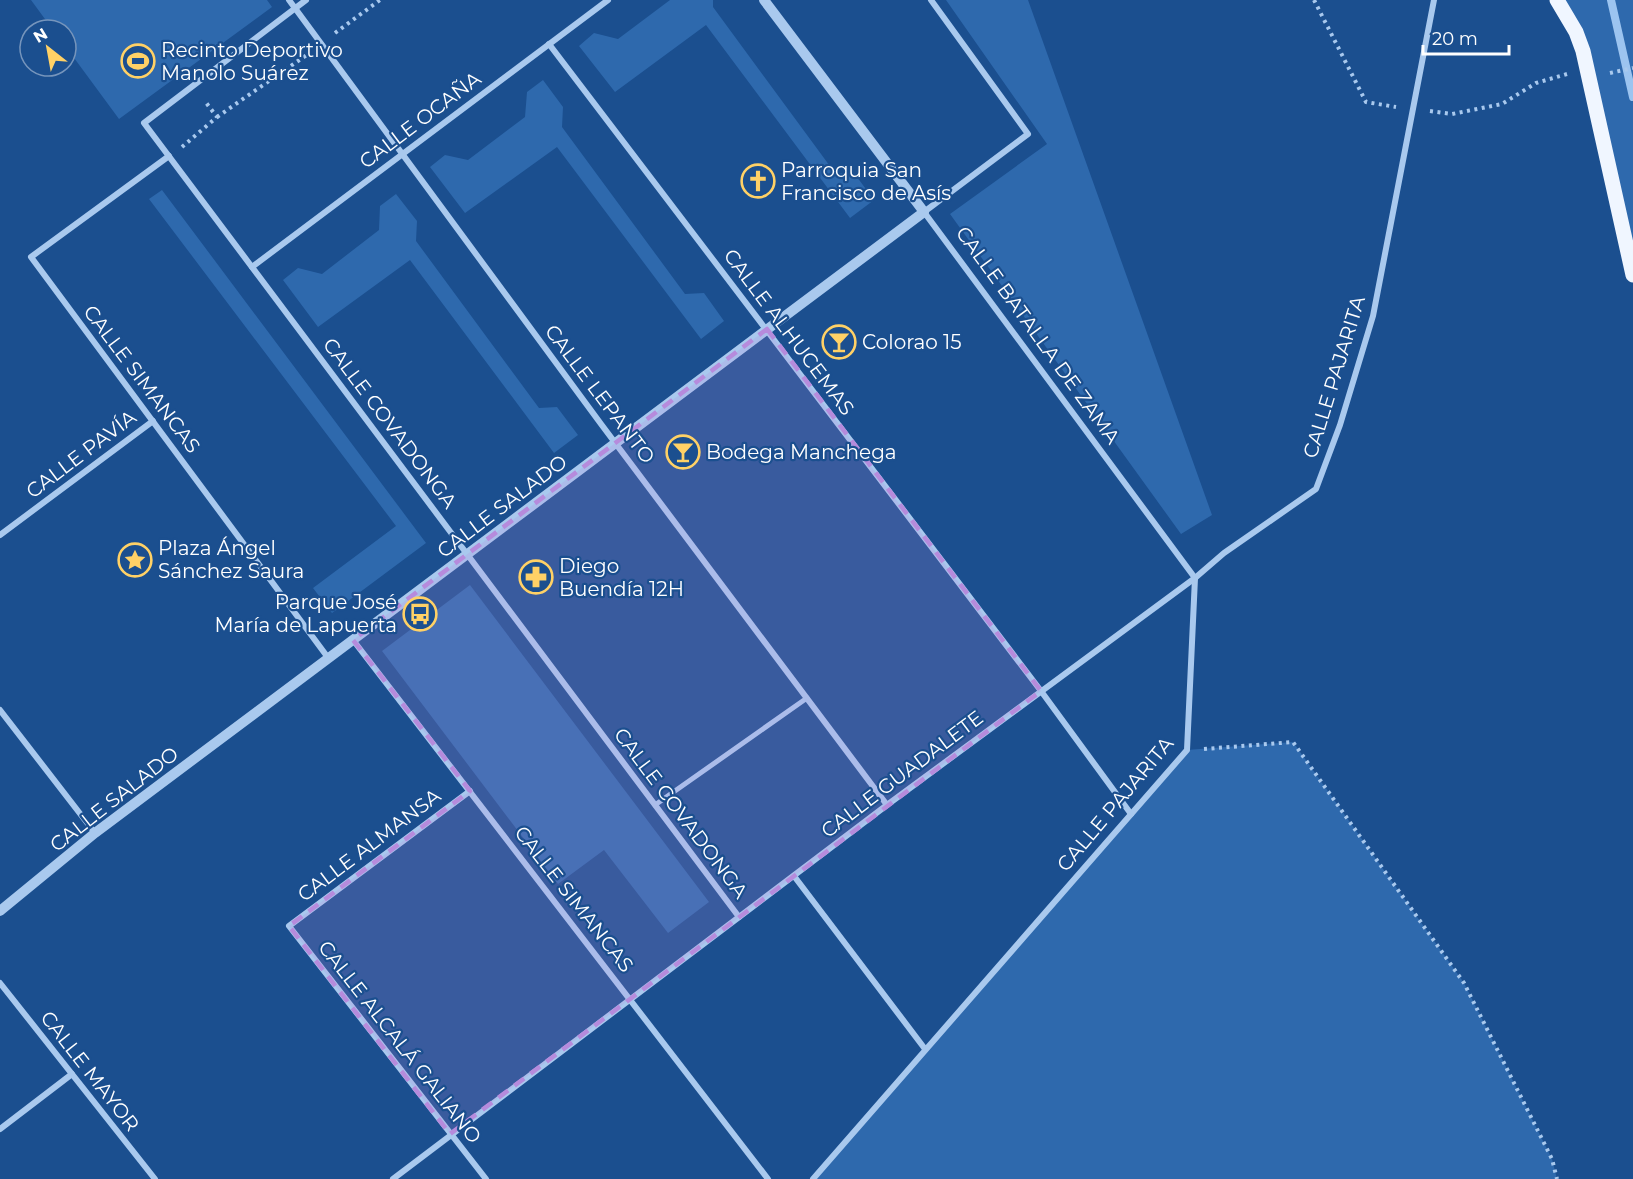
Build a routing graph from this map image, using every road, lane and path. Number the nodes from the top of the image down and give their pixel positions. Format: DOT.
graph roads {
  1 [pos="289,0"];
  2 [pos="306,0"];
  3 [pos="380,0"];
  4 [pos="608,0"];
  5 [pos="764,0"];
  6 [pos="931,0"];
  7 [pos="1434,0"];
  8 [pos="1557,0"];
  9 [pos="295,8"];
  10 [pos="320,43"];
  11 [pos="549,44"];
  12 [pos="192,86"];
  13 [pos="217,117"];
  14 [pos="402,154"];
  15 [pos="169,156"];
  16 [pos="924,212"];
  17 [pos="252,267"];
  18 [pos="1633,275"];
  19 [pos="767,329"];
  20 [pos="153,421"];
  21 [pos="616,443"];
  22 [pos="0,535"];
  23 [pos="468,554"];
  24 [pos="1195,578"];
  25 [pos="353,640"];
  26 [pos="329,659"];
  27 [pos="1041,691"];
  28 [pos="807,698"];
  29 [pos="0,710"];
  30 [pos="1187,750"];
  31 [pos="470,791"];
  32 [pos="655,805"];
  33 [pos="887,805"];
  34 [pos="1131,814"];
  35 [pos="95,833"];
  36 [pos="794,876"];
  37 [pos="0,911"];
  38 [pos="739,917"];
  39 [pos="289,926"];
  40 [pos="0,983"];
  41 [pos="630,999"];
  42 [pos="925,1049"];
  43 [pos="72,1074"];
  44 [pos="0,1129"];
  45 [pos="450,1134"];
  46 [pos="155,1179"];
  47 [pos="393,1179"];
  48 [pos="486,1179"];
  49 [pos="768,1179"];
  50 [pos="813,1179"];
  51 [pos="1557,1179"];
  1 -- 9 [label="street, CALLE LEPANTO"];
  2 -- 9 [label="street"];
  3 -- 10 [label="path"];
  4 -- 11 [label="street, CALLE OCAÑA"];
  5 -- 16 [label="street, CALLE BATALLA DE ZAMA"];
  6 -- 16 [label="street, CALLE SALADO"];
  7 -- 24 [label="street, CALLE PAJARITA"];
  8 -- 18 [label="main road"];
  9 -- 10 [label="street, CALLE LEPANTO"];
  9 -- 12 [label="street"];
  10 -- 13 [label="path"];
  10 -- 14 [label="street, CALLE LEPANTO"];
  11 -- 14 [label="street, CALLE OCAÑA"];
  11 -- 19 [label="street, CALLE ALHUCEMAS"];
  12 -- 13 [label="path"];
  12 -- 15 [label="street, CALLE COVADONGA"];
  13 -- 15 [label="path"];
  14 -- 17 [label="street, CALLE OCAÑA"];
  14 -- 21 [label="street, CALLE LEPANTO"];
  15 -- 17 [label="street, CALLE COVADONGA"];
  15 -- 20 [label="street, CALLE SIMANCAS"];
  16 -- 19 [label="street, CALLE SALADO"];
  16 -- 24 [label="street, CALLE BATALLA DE ZAMA"];
  17 -- 23 [label="street, CALLE COVADONGA"];
  19 -- 21 [label="street, CALLE SALADO"];
  19 -- 27 [label="street, CALLE ALHUCEMAS"];
  20 -- 22 [label="street, CALLE PAVÍA"];
  20 -- 26 [label="street, CALLE SIMANCAS"];
  21 -- 23 [label="street, CALLE SALADO"];
  21 -- 28 [label="street, CALLE LEPANTO"];
  23 -- 25 [label="street, CALLE SALADO"];
  23 -- 32 [label="street, CALLE COVADONGA"];
  24 -- 27 [label="street, CALLE GUADALETE"];
  24 -- 30 [label="street, CALLE PAJARITA"];
  25 -- 26 [label="street, CALLE SALADO"];
  25 -- 31 [label="street, CALLE SIMANCAS"];
  26 -- 35 [label="street, CALLE SALADO"];
  27 -- 33 [label="street, CALLE GUADALETE"];
  27 -- 34 [label="street, CALLE ALHUCEMAS"];
  28 -- 32 [label="street"];
  28 -- 33 [label="street, CALLE LEPANTO"];
  29 -- 35 [label="street"];
  30 -- 34 [label="street, CALLE PAJARITA"];
  30 -- 51 [label="path"];
  31 -- 39 [label="street, CALLE ALMANSA"];
  31 -- 41 [label="street, CALLE SIMANCAS"];
  32 -- 38 [label="street, CALLE COVADONGA"];
  33 -- 36 [label="street, CALLE GUADALETE"];
  34 -- 42 [label="street, CALLE PAJARITA"];
  35 -- 37 [label="street, CALLE SALADO"];
  36 -- 38 [label="street, CALLE GUADALETE"];
  36 -- 42 [label="street"];
  38 -- 41 [label="street, CALLE GUADALETE"];
  39 -- 45 [label="street, CALLE ALCALÁ GALIANO"];
  40 -- 43 [label="street, CALLE MAYOR"];
  41 -- 45 [label="street, CALLE GUADALETE"];
  41 -- 49 [label="street, CALLE SIMANCAS"];
  42 -- 50 [label="street, CALLE PAJARITA"];
  43 -- 44 [label="street"];
  43 -- 46 [label="street, CALLE MAYOR"];
  45 -- 47 [label="street, CALLE GUADALETE"];
  45 -- 48 [label="street, CALLE ALCALÁ GALIANO"];
}
